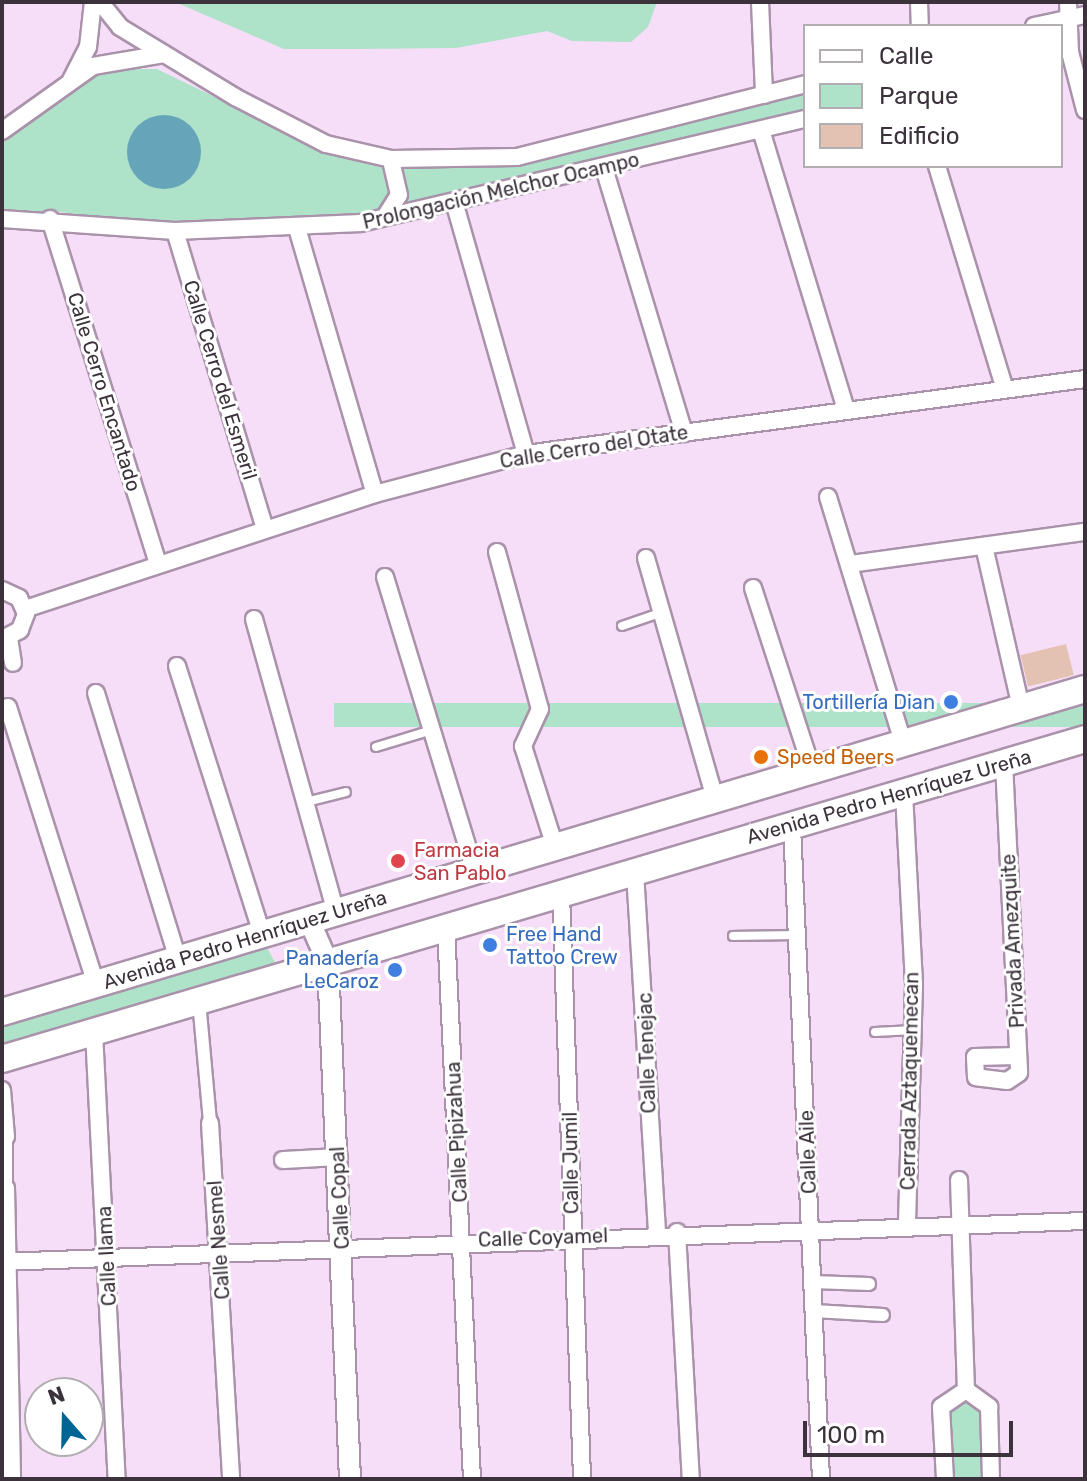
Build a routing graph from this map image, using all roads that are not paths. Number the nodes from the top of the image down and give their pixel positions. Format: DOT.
graph roads {
  1 [pos="93,2"];
  2 [pos="100,2"];
  3 [pos="760,2"];
  4 [pos="919,2"];
  5 [pos="1068,10"];
  6 [pos="1085,15"];
  7 [pos="920,24"];
  8 [pos="1038,24"];
  9 [pos="1066,53"];
  10 [pos="164,54"];
  11 [pos="71,80"];
  12 [pos="803,85"];
  13 [pos="764,95"];
  14 [pos="1085,110"];
  15 [pos="803,120"];
  16 [pos="3,129"];
  17 [pos="761,130"];
  18 [pos="391,159"];
  19 [pos="604,168"];
  20 [pos="938,168"];
  21 [pos="455,205"];
  22 [pos="385,217"];
  23 [pos="2,219"];
  24 [pos="50,219"];
  25 [pos="297,228"];
  26 [pos="175,231"];
  27 [pos="1085,379"];
  28 [pos="1004,387"];
  29 [pos="846,409"];
  30 [pos="684,433"];
  31 [pos="526,454"];
  32 [pos="375,494"];
  33 [pos="828,497"];
  34 [pos="265,529"];
  35 [pos="1085,532"];
  36 [pos="984,546"];
  37 [pos="497,552"];
  38 [pos="646,558"];
  39 [pos="158,564"];
  40 [pos="850,564"];
  41 [pos="385,577"];
  42 [pos="753,588"];
  43 [pos="2,590"];
  44 [pos="25,609"];
  45 [pos="660,613"];
  46 [pos="254,619"];
  47 [pos="622,626"];
  48 [pos="5,638"];
  49 [pos="13,663"];
  50 [pos="177,666"];
  51 [pos="1085,689"];
  52 [pos="96,693"];
  53 [pos="8,707"];
  54 [pos="1021,708"];
  55 [pos="432,730"];
  56 [pos="1085,739"];
  57 [pos="903,743"];
  58 [pos="376,747"];
  59 [pos="1004,763"];
  60 [pos="812,770"];
  61 [pos="346,792"];
  62 [pos="904,793"];
  63 [pos="715,799"];
  64 [pos="306,802"];
  65 [pos="792,826"];
  66 [pos="555,847"];
  67 [pos="475,871"];
  68 [pos="635,872"];
  69 [pos="561,894"];
  70 [pos="336,912"];
  71 [pos="309,920"];
  72 [pos="446,928"];
  73 [pos="262,934"];
  74 [pos="795,935"];
  75 [pos="733,936"];
  76 [pos="178,959"];
  77 [pos="328,963"];
  78 [pos="96,984"];
  79 [pos="199,1001"];
  80 [pos="3,1008"];
  81 [pos="915,1029"];
  82 [pos="94,1032"];
  83 [pos="875,1032"];
  84 [pos="1018,1056"];
  85 [pos="2,1059"];
  86 [pos="2,1090"];
  87 [pos="210,1123"];
  88 [pos="6,1137"];
  89 [pos="339,1157"];
  90 [pos="283,1160"];
  91 [pos="959,1180"];
  92 [pos="6,1188"];
  93 [pos="1085,1221"];
  94 [pos="960,1224"];
  95 [pos="907,1226"];
  96 [pos="811,1228"];
  97 [pos="677,1232"];
  98 [pos="657,1233"];
  99 [pos="572,1237"];
  100 [pos="464,1241"];
  101 [pos="342,1246"];
  102 [pos="221,1253"];
  103 [pos="108,1259"];
  104 [pos="3,1262"];
  105 [pos="813,1282"];
  106 [pos="869,1284"];
  107 [pos="814,1311"];
  108 [pos="883,1315"];
  109 [pos="5,1379"];
  110 [pos="966,1390"];
  111 [pos="12,1479"];
  112 [pos="117,1479"];
  113 [pos="231,1479"];
  114 [pos="350,1479"];
  115 [pos="472,1479"];
  116 [pos="582,1479"];
  117 [pos="691,1479"];
  118 [pos="821,1479"];
  119 [pos="945,1479"];
  120 [pos="991,1479"];
  1 -- 11 [label="street"];
  2 -- 10 [label="street, Prolongación Melchor Ocampo"];
  3 -- 13 [label="street"];
  4 -- 7 [label="street"];
  5 -- 6 [label="street"];
  5 -- 8 [label="street"];
  5 -- 9 [label="street"];
  9 -- 14 [label="street"];
  10 -- 11 [label="street"];
  10 -- 18 [label="street, Prolongación Melchor Ocampo"];
  11 -- 16 [label="street"];
  12 -- 13 [label="street, Prolongación Melchor Ocampo"];
  13 -- 18 [label="street, Prolongación Melchor Ocampo"];
  15 -- 17 [label="street, Prolongación Melchor Ocampo"];
  17 -- 19 [label="street, Prolongación Melchor Ocampo"];
  17 -- 29 [label="street"];
  18 -- 22 [label="street"];
  19 -- 21 [label="street, Prolongación Melchor Ocampo"];
  19 -- 30 [label="street"];
  20 -- 28 [label="street"];
  21 -- 22 [label="street, Prolongación Melchor Ocampo"];
  21 -- 31 [label="street"];
  22 -- 25 [label="street, Prolongación Melchor Ocampo"];
  23 -- 24 [label="street, Prolongación Melchor Ocampo"];
  24 -- 26 [label="street, Prolongación Melchor Ocampo"];
  24 -- 39 [label="street, Calle Cerro Encantado"];
  25 -- 26 [label="street, Prolongación Melchor Ocampo"];
  25 -- 32 [label="street"];
  26 -- 34 [label="street, Calle Cerro del Esmeril"];
  27 -- 28 [label="street, Calle Cerro del Otate"];
  28 -- 29 [label="street, Calle Cerro del Otate"];
  29 -- 30 [label="street, Calle Cerro del Otate"];
  30 -- 31 [label="street, Calle Cerro del Otate"];
  31 -- 32 [label="street, Calle Cerro del Otate"];
  32 -- 34 [label="street, Calle Cerro del Otate"];
  33 -- 40 [label="street"];
  34 -- 39 [label="street, Calle Cerro del Otate"];
  35 -- 36 [label="street"];
  36 -- 40 [label="street"];
  36 -- 54 [label="street"];
  37 -- 66 [label="street"];
  38 -- 45 [label="street"];
  39 -- 44 [label="street, Calle Cerro del Otate"];
  40 -- 57 [label="street"];
  41 -- 55 [label="street"];
  42 -- 60 [label="street"];
  43 -- 44 [label="street"];
  44 -- 48 [label="street"];
  45 -- 47 [label="lane"];
  45 -- 63 [label="street"];
  46 -- 64 [label="street"];
  48 -- 49 [label="street"];
  50 -- 73 [label="street"];
  51 -- 54 [label="main road, Avenida Pedro Henríquez Ureña"];
  52 -- 76 [label="street"];
  53 -- 78 [label="street"];
  54 -- 57 [label="main road, Avenida Pedro Henríquez Ureña"];
  55 -- 58 [label="lane"];
  55 -- 67 [label="street"];
  56 -- 59 [label="main road, Avenida Pedro Henríquez Ureña"];
  57 -- 60 [label="main road, Avenida Pedro Henríquez Ureña"];
  59 -- 62 [label="main road, Avenida Pedro Henríquez Ureña"];
  59 -- 84 [label="street, Privada Amezquite"];
  60 -- 63 [label="main road, Avenida Pedro Henríquez Ureña"];
  61 -- 64 [label="lane"];
  62 -- 65 [label="main road, Avenida Pedro Henríquez Ureña"];
  62 -- 81 [label="street, Cerrada Aztaquemecan"];
  63 -- 66 [label="main road, Avenida Pedro Henríquez Ureña"];
  64 -- 70 [label="street"];
  65 -- 68 [label="main road, Avenida Pedro Henríquez Ureña"];
  65 -- 74 [label="street, Calle Aile"];
  66 -- 67 [label="main road, Avenida Pedro Henríquez Ureña"];
  67 -- 70 [label="main road, Avenida Pedro Henríquez Ureña"];
  68 -- 69 [label="main road, Avenida Pedro Henríquez Ureña"];
  68 -- 98 [label="street, Calle Tenejac"];
  69 -- 72 [label="main road, Avenida Pedro Henríquez Ureña"];
  69 -- 99 [label="street, Calle Jumil"];
  70 -- 71 [label="main road, Avenida Pedro Henríquez Ureña"];
  71 -- 73 [label="main road, Avenida Pedro Henríquez Ureña"];
  71 -- 77 [label="street, Calle Copal"];
  72 -- 77 [label="main road, Avenida Pedro Henríquez Ureña"];
  72 -- 100 [label="street, Calle Pipizahua"];
  73 -- 76 [label="main road, Avenida Pedro Henríquez Ureña"];
  74 -- 75 [label="lane"];
  74 -- 96 [label="street, Calle Aile"];
  76 -- 78 [label="main road, Avenida Pedro Henríquez Ureña"];
  77 -- 79 [label="main road, Avenida Pedro Henríquez Ureña"];
  77 -- 89 [label="street, Calle Copal"];
  78 -- 80 [label="main road, Avenida Pedro Henríquez Ureña"];
  79 -- 82 [label="main road, Avenida Pedro Henríquez Ureña"];
  79 -- 87 [label="street, Calle Nesmel"];
  81 -- 83 [label="lane"];
  81 -- 95 [label="street, Cerrada Aztaquemecan"];
  82 -- 85 [label="main road, Avenida Pedro Henríquez Ureña"];
  82 -- 103 [label="street, Calle Ilama"];
  84 -- 84 [label="street, Privada Amezquite"];
  86 -- 88 [label="street"];
  87 -- 102 [label="street, Calle Nesmel"];
  88 -- 92 [label="street"];
  89 -- 90 [label="street"];
  89 -- 101 [label="street, Calle Copal"];
  91 -- 94 [label="street"];
  92 -- 104 [label="street"];
  93 -- 94 [label="street, Calle Coyamel"];
  94 -- 95 [label="street, Calle Coyamel"];
  94 -- 110 [label="street"];
  95 -- 96 [label="street, Calle Coyamel"];
  96 -- 97 [label="street, Calle Coyamel"];
  96 -- 105 [label="street, Calle Aile"];
  97 -- 98 [label="street, Calle Coyamel"];
  97 -- 117 [label="street"];
  98 -- 99 [label="street, Calle Coyamel"];
  99 -- 100 [label="street, Calle Coyamel"];
  99 -- 116 [label="street, Calle Jumil"];
  100 -- 101 [label="street, Calle Coyamel"];
  100 -- 115 [label="street, Calle Pipizahua"];
  101 -- 102 [label="street, Calle Coyamel"];
  101 -- 114 [label="street, Calle Copal"];
  102 -- 103 [label="street, Calle Coyamel"];
  102 -- 113 [label="street, Calle Nesmel"];
  103 -- 104 [label="street, Calle Coyamel"];
  103 -- 112 [label="street, Calle Ilama"];
  104 -- 109 [label="street"];
  105 -- 106 [label="street"];
  105 -- 107 [label="street, Calle Aile"];
  107 -- 108 [label="street"];
  107 -- 118 [label="street, Calle Aile"];
  109 -- 111 [label="street"];
  110 -- 119 [label="street"];
  110 -- 120 [label="street"];
}
